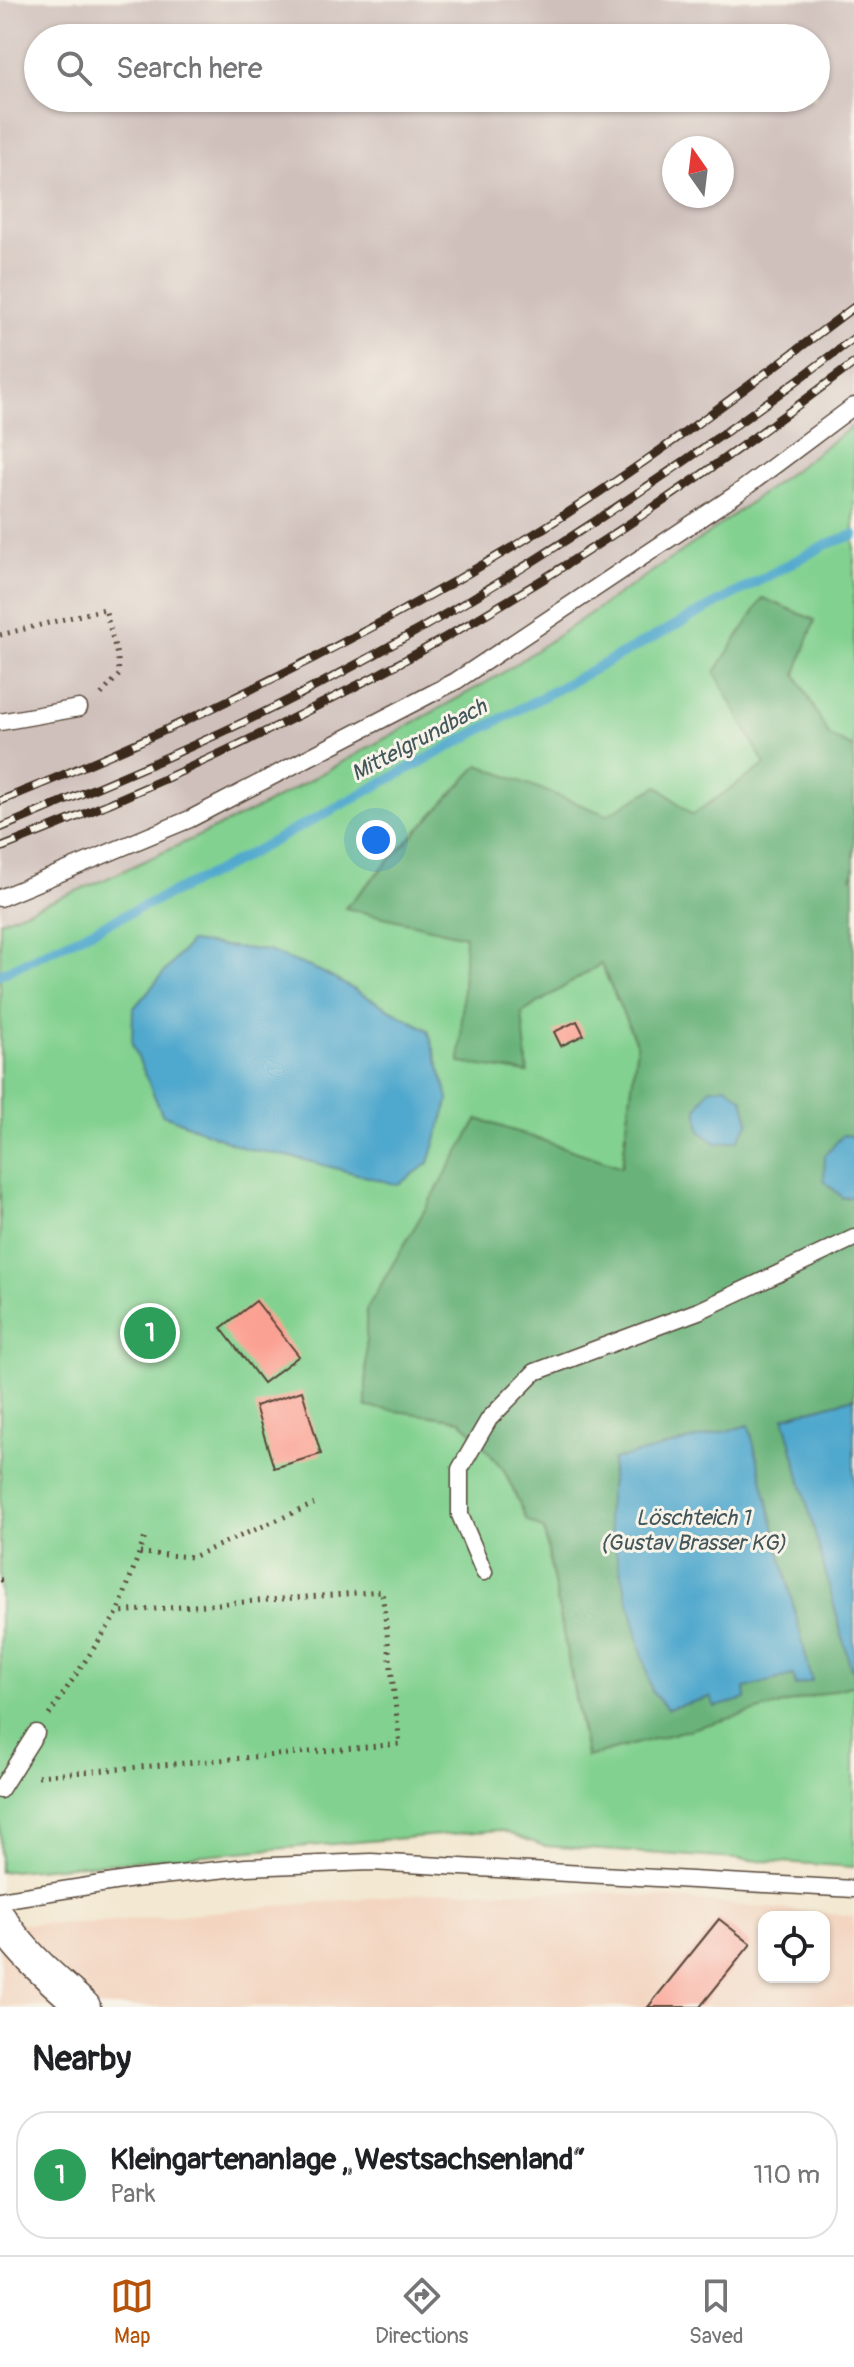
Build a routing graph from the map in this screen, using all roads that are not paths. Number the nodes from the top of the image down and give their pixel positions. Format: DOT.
graph roads {
  1 [pos="854,406"];
  2 [pos="79,708"];
  3 [pos="0,722"];
  4 [pos="0,898"];
  5 [pos="854,1238"];
  6 [pos="484,1572"];
  7 [pos="36,1733"];
  8 [pos="4,1783"];
  9 [pos="854,1889"];
  10 [pos="0,1900"];
  11 [pos="0,1919"];
  12 [pos="84,2007"];
  1 -- 4 [label="lane"];
  2 -- 3 [label="lane"];
  5 -- 6 [label="lane"];
  7 -- 8 [label="lane"];
  9 -- 10 [label="lane"];
  11 -- 12 [label="street"];
}
